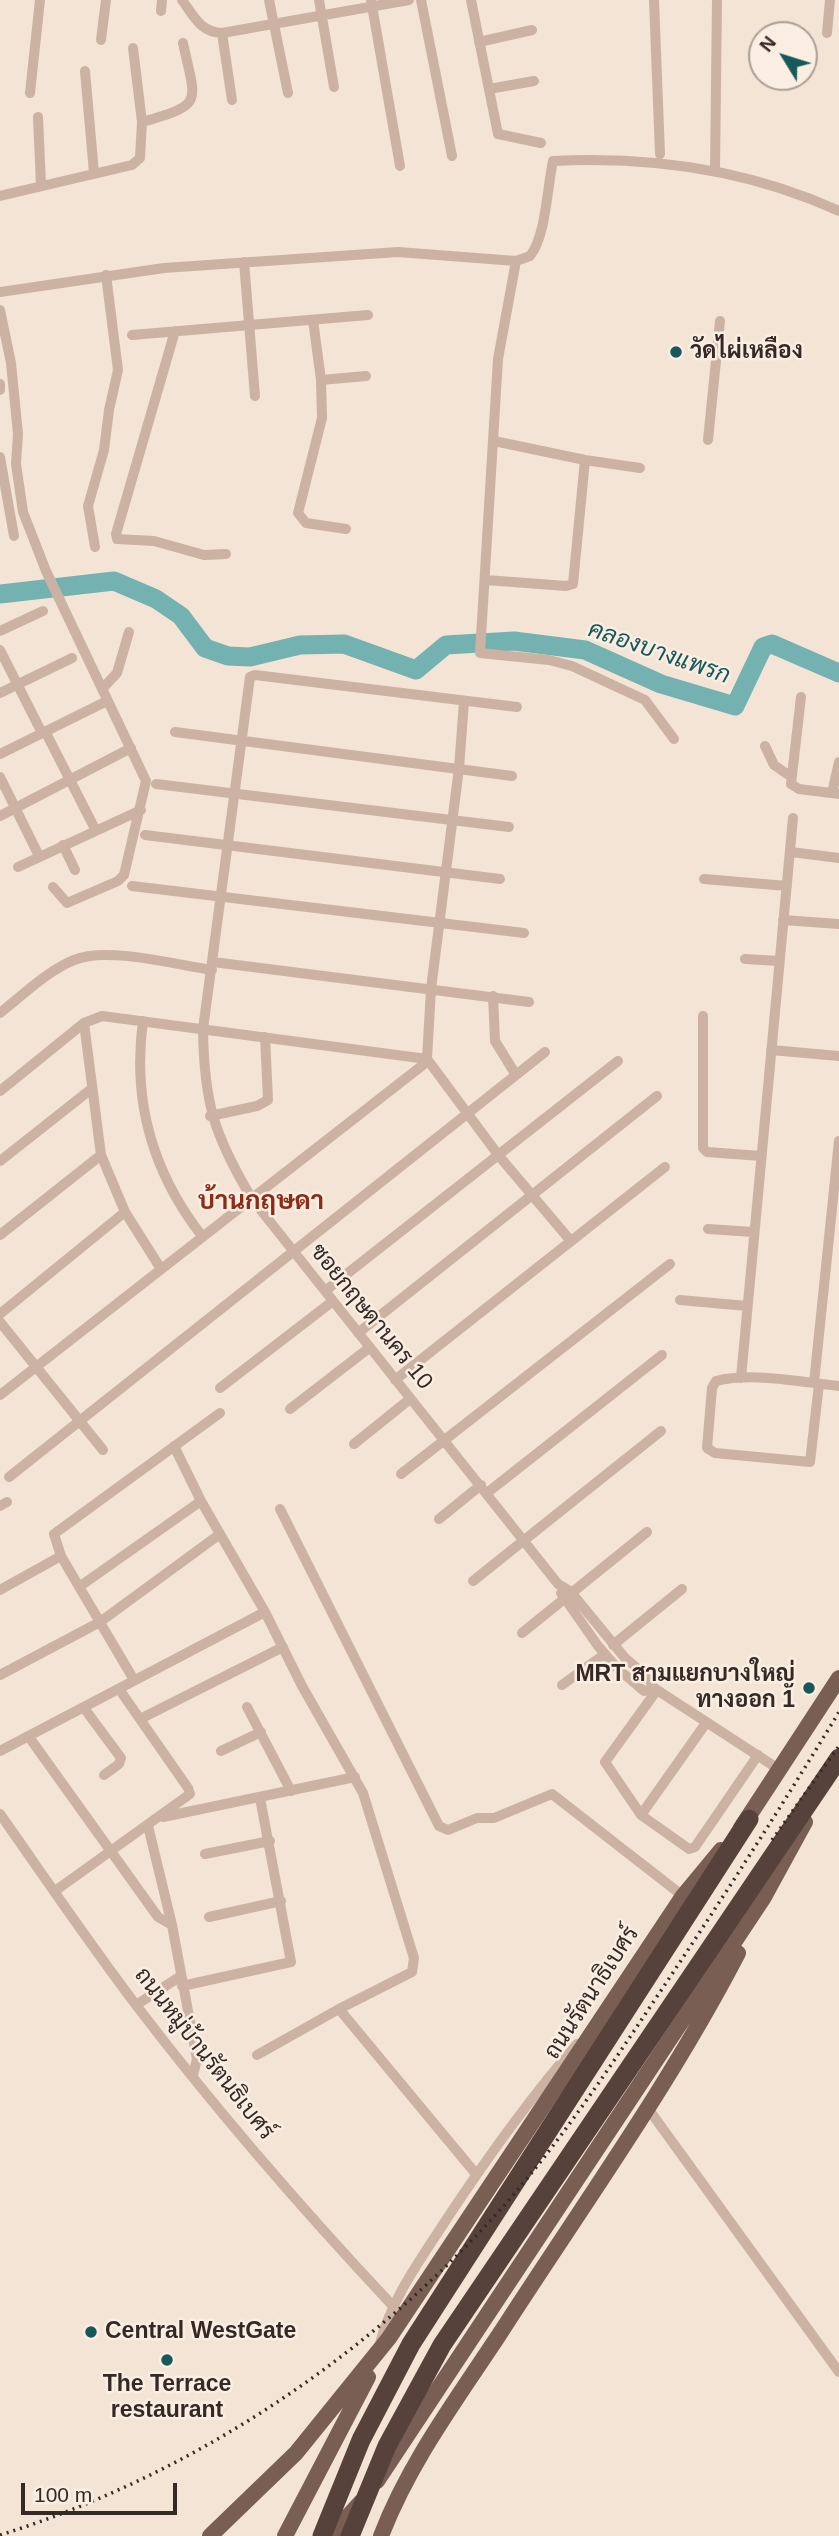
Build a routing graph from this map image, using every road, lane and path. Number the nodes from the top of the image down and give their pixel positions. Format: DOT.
graph roads {
  1 [pos="40,0"];
  2 [pos="106,0"];
  3 [pos="182,0"];
  4 [pos="269,0"];
  5 [pos="318,0"];
  6 [pos="409,0"];
  7 [pos="421,0"];
  8 [pos="471,0"];
  9 [pos="654,0"];
  10 [pos="717,0"];
  11 [pos="830,0"];
  12 [pos="371,3"];
  13 [pos="321,15"];
  14 [pos="272,24"];
  15 [pos="532,30"];
  16 [pos="222,33"];
  17 [pos="827,33"];
  18 [pos="101,40"];
  19 [pos="479,42"];
  20 [pos="183,43"];
  21 [pos="133,48"];
  22 [pos="85,71"];
  23 [pos="534,81"];
  24 [pos="334,87"];
  25 [pos="489,89"];
  26 [pos="30,93"];
  27 [pos="288,93"];
  28 [pos="232,100"];
  29 [pos="38,117"];
  30 [pos="142,122"];
  31 [pos="541,143"];
  32 [pos="660,154"];
  33 [pos="452,156"];
  34 [pos="400,166"];
  35 [pos="715,170"];
  36 [pos="94,173"];
  37 [pos="41,185"];
  38 [pos="0,196"];
  39 [pos="839,211"];
  40 [pos="516,261"];
  41 [pos="244,262"];
  42 [pos="106,275"];
  43 [pos="0,292"];
  44 [pos="0,310"];
  45 [pos="368,316"];
  46 [pos="313,320"];
  47 [pos="720,321"];
  48 [pos="250,326"];
  49 [pos="174,331"];
  50 [pos="132,335"];
  51 [pos="366,376"];
  52 [pos="321,380"];
  53 [pos="0,384"];
  54 [pos="0,390"];
  55 [pos="255,396"];
  56 [pos="708,440"];
  57 [pos="494,441"];
  58 [pos="0,457"];
  59 [pos="585,460"];
  60 [pos="640,468"];
  61 [pos="346,529"];
  62 [pos="14,536"];
  63 [pos="95,547"];
  64 [pos="226,554"];
  65 [pos="486,580"];
  66 [pos="43,611"];
  67 [pos="0,631"];
  68 [pos="129,632"];
  69 [pos="0,650"];
  70 [pos="72,658"];
  71 [pos="18,684"];
  72 [pos="102,689"];
  73 [pos="0,693"];
  74 [pos="801,697"];
  75 [pos="107,701"];
  76 [pos="464,702"];
  77 [pos="517,707"];
  78 [pos="44,732"];
  79 [pos="175,733"];
  80 [pos="674,739"];
  81 [pos="241,742"];
  82 [pos="765,746"];
  83 [pos="131,748"];
  84 [pos="0,754"];
  85 [pos="839,762"];
  86 [pos="459,768"];
  87 [pos="512,776"];
  88 [pos="790,776"];
  89 [pos="0,777"];
  90 [pos="70,779"];
  91 [pos="156,784"];
  92 [pos="235,794"];
  93 [pos="836,794"];
  94 [pos="16,808"];
  95 [pos="141,810"];
  96 [pos="0,816"];
  97 [pos="793,818"];
  98 [pos="453,821"];
  99 [pos="509,827"];
  100 [pos="95,829"];
  101 [pos="145,835"];
  102 [pos="228,844"];
  103 [pos="63,845"];
  104 [pos="791,852"];
  105 [pos="39,856"];
  106 [pos="839,858"];
  107 [pos="18,867"];
  108 [pos="75,870"];
  109 [pos="446,872"];
  110 [pos="704,878"];
  111 [pos="500,879"];
  112 [pos="132,886"];
  113 [pos="53,887"];
  114 [pos="787,887"];
  115 [pos="222,895"];
  116 [pos="783,920"];
  117 [pos="440,922"];
  118 [pos="839,924"];
  119 [pos="524,933"];
  120 [pos="745,959"];
  121 [pos="779,961"];
  122 [pos="213,966"];
  123 [pos="431,989"];
  124 [pos="493,996"];
  125 [pos="529,1002"];
  126 [pos="0,1013"];
  127 [pos="703,1016"];
  128 [pos="143,1021"];
  129 [pos="84,1023"];
  130 [pos="202,1029"];
  131 [pos="265,1037"];
  132 [pos="771,1049"];
  133 [pos="545,1052"];
  134 [pos="839,1056"];
  135 [pos="427,1060"];
  136 [pos="618,1060"];
  137 [pos="516,1075"];
  138 [pos="90,1090"];
  139 [pos="0,1091"];
  140 [pos="657,1096"];
  141 [pos="467,1115"];
  142 [pos="210,1116"];
  143 [pos="839,1141"];
  144 [pos="101,1155"];
  145 [pos="499,1156"];
  146 [pos="761,1156"];
  147 [pos="0,1161"];
  148 [pos="665,1167"];
  149 [pos="532,1195"];
  150 [pos="836,1197"];
  151 [pos="252,1199"];
  152 [pos="125,1212"];
  153 [pos="708,1230"];
  154 [pos="753,1232"];
  155 [pos="0,1235"];
  156 [pos="202,1236"];
  157 [pos="570,1240"];
  158 [pos="293,1252"];
  159 [pos="670,1264"];
  160 [pos="162,1269"];
  161 [pos="325,1292"];
  162 [pos="680,1300"];
  163 [pos="332,1301"];
  164 [pos="747,1306"];
  165 [pos="0,1314"];
  166 [pos="0,1322"];
  167 [pos="358,1333"];
  168 [pos="369,1348"];
  169 [pos="662,1355"];
  170 [pos="37,1366"];
  171 [pos="741,1378"];
  172 [pos="395,1380"];
  173 [pos="816,1383"];
  174 [pos="839,1386"];
  175 [pos="220,1388"];
  176 [pos="0,1395"];
  177 [pos="410,1399"];
  178 [pos="290,1409"];
  179 [pos="220,1413"];
  180 [pos="79,1421"];
  181 [pos="661,1431"];
  182 [pos="442,1440"];
  183 [pos="354,1444"];
  184 [pos="174,1446"];
  185 [pos="103,1450"];
  186 [pos="401,1474"];
  187 [pos="9,1477"];
  188 [pos="484,1489"];
  189 [pos="201,1501"];
  190 [pos="280,1509"];
  191 [pos="439,1519"];
  192 [pos="646,1532"];
  193 [pos="220,1534"];
  194 [pos="523,1540"];
  195 [pos="61,1556"];
  196 [pos="473,1581"];
  197 [pos="79,1587"];
  198 [pos="682,1589"];
  199 [pos="0,1590"];
  200 [pos="566,1595"];
  201 [pos="265,1612"];
  202 [pos="100,1622"];
  203 [pos="522,1633"];
  204 [pos="613,1645"];
  205 [pos="283,1647"];
  206 [pos="605,1654"];
  207 [pos="0,1675"];
  208 [pos="839,1678"];
  209 [pos="134,1680"];
  210 [pos="562,1685"];
  211 [pos="119,1689"];
  212 [pos="655,1689"];
  213 [pos="247,1707"];
  214 [pos="84,1708"];
  215 [pos="140,1719"];
  216 [pos="706,1723"];
  217 [pos="261,1732"];
  218 [pos="29,1737"];
  219 [pos="0,1751"];
  220 [pos="221,1751"];
  221 [pos="758,1755"];
  222 [pos="839,1759"];
  223 [pos="780,1770"];
  224 [pos="104,1775"];
  225 [pos="355,1777"];
  226 [pos="290,1791"];
  227 [pos="260,1798"];
  228 [pos="0,1814"];
  229 [pos="641,1815"];
  230 [pos="159,1818"];
  231 [pos="749,1819"];
  232 [pos="148,1826"];
  233 [pos="270,1841"];
  234 [pos="112,1850"];
  235 [pos="205,1854"];
  236 [pos="55,1892"];
  237 [pos="683,1896"];
  238 [pos="764,1896"];
  239 [pos="281,1901"];
  240 [pos="209,1917"];
  241 [pos="172,1926"];
  242 [pos="181,1981"];
  243 [pos="136,2005"];
  244 [pos="339,2009"];
  245 [pos="609,2009"];
  246 [pos="257,2055"];
  247 [pos="193,2075"];
  248 [pos="647,2107"];
  249 [pos="476,2174"];
  250 [pos="391,2305"];
  251 [pos="389,2338"];
  252 [pos="377,2354"];
  253 [pos="839,2372"];
  254 [pos="210,2536"];
  255 [pos="285,2536"];
  256 [pos="323,2536"];
  257 [pos="330,2536"];
  258 [pos="350,2536"];
  259 [pos="381,2536"];
  1 -- 26 [label="street"];
  2 -- 18 [label="street"];
  3 -- 16 [label="street"];
  4 -- 14 [label="street"];
  5 -- 13 [label="street"];
  6 -- 12 [label="street"];
  7 -- 33 [label="street"];
  8 -- 19 [label="street"];
  9 -- 32 [label="street"];
  10 -- 35 [label="street"];
  11 -- 17 [label="street"];
  12 -- 13 [label="street"];
  12 -- 34 [label="street"];
  13 -- 14 [label="street"];
  13 -- 24 [label="street"];
  14 -- 16 [label="street"];
  14 -- 27 [label="street"];
  15 -- 19 [label="street"];
  16 -- 28 [label="street"];
  19 -- 25 [label="street"];
  20 -- 30 [label="street"];
  21 -- 30 [label="street"];
  22 -- 36 [label="street"];
  23 -- 25 [label="street"];
  25 -- 31 [label="street"];
  29 -- 37 [label="street"];
  30 -- 36 [label="street"];
  35 -- 39 [label="street"];
  35 -- 40 [label="street"];
  36 -- 37 [label="street"];
  37 -- 38 [label="street"];
  40 -- 41 [label="street"];
  40 -- 57 [label="street"];
  41 -- 42 [label="street"];
  41 -- 48 [label="street"];
  42 -- 43 [label="street"];
  42 -- 63 [label="street"];
  44 -- 72 [label="street"];
  45 -- 46 [label="street"];
  46 -- 48 [label="street"];
  46 -- 52 [label="street"];
  47 -- 56 [label="street"];
  48 -- 49 [label="street"];
  48 -- 55 [label="street"];
  49 -- 50 [label="street"];
  49 -- 64 [label="street"];
  51 -- 52 [label="street"];
  52 -- 61 [label="street"];
  53 -- 54 [label="street"];
  57 -- 59 [label="street"];
  57 -- 65 [label="street"];
  58 -- 62 [label="street"];
  59 -- 60 [label="street"];
  59 -- 65 [label="street"];
  65 -- 80 [label="street"];
  66 -- 67 [label="street"];
  68 -- 72 [label="street"];
  69 -- 71 [label="street"];
  70 -- 71 [label="street"];
  71 -- 73 [label="street"];
  71 -- 78 [label="street"];
  72 -- 75 [label="street"];
  74 -- 88 [label="street"];
  75 -- 78 [label="street"];
  75 -- 83 [label="street"];
  76 -- 77 [label="street"];
  76 -- 81 [label="street, ซอยกฤษดานคร 10"];
  76 -- 86 [label="street"];
  78 -- 84 [label="street"];
  78 -- 90 [label="street"];
  79 -- 81 [label="street"];
  81 -- 86 [label="street"];
  81 -- 92 [label="street, ซอยกฤษดานคร 10"];
  82 -- 88 [label="street"];
  83 -- 90 [label="street"];
  83 -- 95 [label="street"];
  85 -- 93 [label="street"];
  86 -- 87 [label="street"];
  86 -- 98 [label="street"];
  88 -- 93 [label="street"];
  89 -- 94 [label="street"];
  90 -- 94 [label="street"];
  90 -- 100 [label="street"];
  91 -- 92 [label="street"];
  92 -- 98 [label="street"];
  92 -- 102 [label="street, ซอยกฤษดานคร 10"];
  94 -- 96 [label="street"];
  94 -- 105 [label="street"];
  95 -- 100 [label="street"];
  95 -- 113 [label="street"];
  97 -- 104 [label="street"];
  98 -- 99 [label="street"];
  98 -- 109 [label="street"];
  100 -- 103 [label="street"];
  101 -- 102 [label="street"];
  102 -- 109 [label="street"];
  102 -- 115 [label="street, ซอยกฤษดานคร 10"];
  103 -- 105 [label="street"];
  103 -- 108 [label="street"];
  104 -- 106 [label="street"];
  104 -- 114 [label="street"];
  105 -- 107 [label="street"];
  109 -- 111 [label="street"];
  109 -- 117 [label="street"];
  110 -- 114 [label="street"];
  112 -- 115 [label="street"];
  114 -- 116 [label="street"];
  115 -- 117 [label="street"];
  115 -- 122 [label="street, ซอยกฤษดานคร 10"];
  116 -- 118 [label="street"];
  116 -- 121 [label="street"];
  117 -- 119 [label="street"];
  117 -- 123 [label="street"];
  120 -- 121 [label="street"];
  121 -- 132 [label="street"];
  122 -- 123 [label="street"];
  122 -- 126 [label="street"];
  122 -- 130 [label="street, ซอยกฤษดานคร 10"];
  123 -- 124 [label="street"];
  123 -- 135 [label="street"];
  124 -- 125 [label="street"];
  124 -- 137 [label="street"];
  127 -- 146 [label="street"];
  128 -- 129 [label="street"];
  128 -- 130 [label="street"];
  128 -- 156 [label="street"];
  129 -- 138 [label="street"];
  129 -- 139 [label="street"];
  130 -- 131 [label="street"];
  130 -- 142 [label="street, ซอยกฤษดานคร 10"];
  131 -- 135 [label="street"];
  131 -- 142 [label="street"];
  132 -- 134 [label="street"];
  132 -- 146 [label="street"];
  133 -- 137 [label="street"];
  135 -- 141 [label="street"];
  135 -- 151 [label="street"];
  136 -- 145 [label="street"];
  137 -- 141 [label="street"];
  138 -- 144 [label="street"];
  138 -- 147 [label="street"];
  140 -- 149 [label="street"];
  141 -- 145 [label="street"];
  141 -- 158 [label="street"];
  142 -- 151 [label="street, ซอยกฤษดานคร 10"];
  143 -- 150 [label="street"];
  144 -- 152 [label="street"];
  144 -- 155 [label="street"];
  145 -- 149 [label="street"];
  145 -- 161 [label="street"];
  146 -- 154 [label="street"];
  148 -- 157 [label="street"];
  149 -- 157 [label="street"];
  149 -- 167 [label="street"];
  150 -- 173 [label="street"];
  151 -- 156 [label="street"];
  151 -- 158 [label="street, ซอยกฤษดานคร 10"];
  152 -- 160 [label="street"];
  152 -- 165 [label="street"];
  153 -- 154 [label="street"];
  154 -- 164 [label="street"];
  156 -- 160 [label="street"];
  157 -- 172 [label="street"];
  158 -- 161 [label="street, ซอยกฤษดานคร 10"];
  158 -- 180 [label="street"];
  159 -- 182 [label="street"];
  160 -- 170 [label="street"];
  161 -- 163 [label="street, ซอยกฤษดานคร 10"];
  162 -- 164 [label="street"];
  163 -- 167 [label="street, ซอยกฤษดานคร 10"];
  163 -- 175 [label="street"];
  164 -- 171 [label="street"];
  166 -- 170 [label="street"];
  167 -- 168 [label="street, ซอยกฤษดานคร 10"];
  168 -- 172 [label="street, ซอยกฤษดานคร 10"];
  168 -- 178 [label="street"];
  169 -- 188 [label="street"];
  170 -- 176 [label="street"];
  170 -- 180 [label="street"];
  171 -- 173 [label="street"];
  171 -- 173 [label="street"];
  172 -- 177 [label="street, ซอยกฤษดานคร 10"];
  173 -- 174 [label="street"];
  177 -- 182 [label="street, ซอยกฤษดานคร 10"];
  177 -- 183 [label="street"];
  179 -- 184 [label="street"];
  180 -- 185 [label="street"];
  180 -- 187 [label="street"];
  181 -- 194 [label="street"];
  182 -- 186 [label="street"];
  182 -- 188 [label="street, ซอยกฤษดานคร 10"];
  184 -- 189 [label="street"];
  184 -- 195 [label="street"];
  188 -- 191 [label="street"];
  188 -- 194 [label="street, ซอยกฤษดานคร 10"];
  189 -- 193 [label="street"];
  189 -- 197 [label="street"];
  190 -- 237 [label="street"];
  192 -- 200 [label="street"];
  193 -- 201 [label="street"];
  193 -- 202 [label="street"];
  194 -- 196 [label="street"];
  194 -- 200 [label="street, ซอยกฤษดานคร 10"];
  195 -- 197 [label="street"];
  195 -- 199 [label="street"];
  197 -- 202 [label="street"];
  198 -- 204 [label="street"];
  200 -- 203 [label="street"];
  200 -- 204 [label="street, ซอยกฤษดานคร 10"];
  200 -- 206 [label="street, ซอยกฤษดานคร 10"];
  201 -- 205 [label="street"];
  201 -- 209 [label="street"];
  202 -- 207 [label="street"];
  202 -- 209 [label="street"];
  204 -- 212 [label="street, ซอยกฤษดานคร 10"];
  205 -- 215 [label="street"];
  205 -- 225 [label="street"];
  206 -- 210 [label="street"];
  206 -- 212 [label="street, ซอยกฤษดานคร 10"];
  208 -- 223 [label="main road, ถนนรัตนาธิเบศร์"];
  209 -- 211 [label="street"];
  211 -- 214 [label="street"];
  211 -- 215 [label="street"];
  212 -- 216 [label="street, ซอยกฤษดานคร 10"];
  212 -- 229 [label="street"];
  213 -- 217 [label="street"];
  214 -- 218 [label="street"];
  214 -- 224 [label="street"];
  215 -- 230 [label="street"];
  216 -- 221 [label="street, ซอยกฤษดานคร 10"];
  216 -- 229 [label="street"];
  217 -- 220 [label="street"];
  217 -- 226 [label="street"];
  218 -- 219 [label="street"];
  218 -- 234 [label="street"];
  221 -- 223 [label="street, ซอยกฤษดานคร 10"];
  221 -- 229 [label="street"];
  222 -- 238 [label="main road"];
  222 -- 258 [label="highway"];
  223 -- 231 [label="main road, ถนนรัตนาธิเบศร์"];
  225 -- 226 [label="street"];
  225 -- 244 [label="street"];
  226 -- 227 [label="street"];
  227 -- 230 [label="street"];
  227 -- 233 [label="street"];
  228 -- 236 [label="street, ถนนหมู่บ้านรัตนธิเบศร์"];
  230 -- 232 [label="street"];
  231 -- 237 [label="main road, ถนนรัตนาธิเบศร์"];
  231 -- 256 [label="highway"];
  232 -- 234 [label="street"];
  232 -- 241 [label="street"];
  233 -- 235 [label="street"];
  233 -- 239 [label="street"];
  234 -- 236 [label="street"];
  234 -- 241 [label="street"];
  236 -- 243 [label="street, ถนนหมู่บ้านรัตนธิเบศร์"];
  237 -- 245 [label="main road, ถนนรัตนาธิเบศร์"];
  238 -- 248 [label="main road"];
  238 -- 257 [label="main road"];
  239 -- 240 [label="street"];
  239 -- 242 [label="street"];
  241 -- 242 [label="street"];
  242 -- 243 [label="street"];
  242 -- 247 [label="street"];
  243 -- 247 [label="street, ถนนหมู่บ้านรัตนธิเบศร์"];
  244 -- 246 [label="street"];
  244 -- 249 [label="street"];
  245 -- 249 [label="street"];
  245 -- 251 [label="main road, ถนนรัตนาธิเบศร์"];
  247 -- 250 [label="street, ถนนหมู่บ้านรัตนธิเบศร์"];
  248 -- 253 [label="street"];
  248 -- 259 [label="main road"];
  249 -- 250 [label="street"];
  250 -- 252 [label="street"];
  251 -- 252 [label="main road"];
  251 -- 255 [label="main road"];
  252 -- 254 [label="main road"];
}
